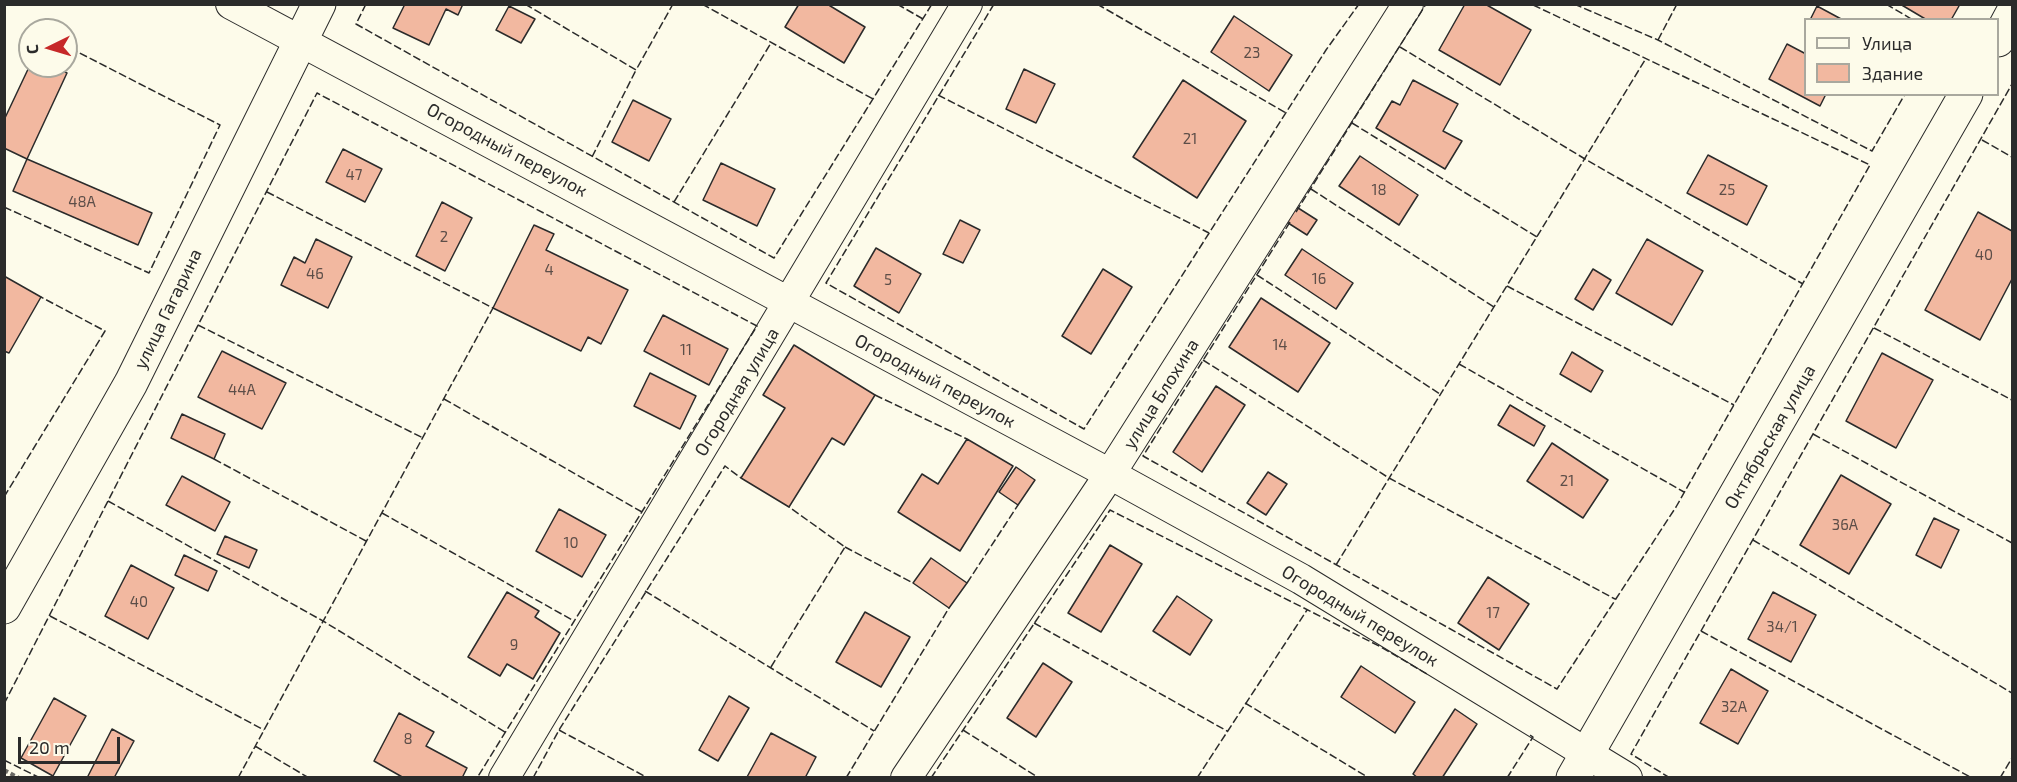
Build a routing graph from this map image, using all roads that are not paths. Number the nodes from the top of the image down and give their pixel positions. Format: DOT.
graph roads {
  1 [pos="231,4"];
  2 [pos="319,4"];
  3 [pos="967,4"];
  4 [pos="1408,4"];
  5 [pos="2013,14"];
  6 [pos="1999,38"];
  7 [pos="301,39"];
  8 [pos="1965,96"];
  9 [pos="790,303"];
  10 [pos="1110,474"];
  11 [pos="4,608"];
  12 [pos="1580,766"];
  13 [pos="504,777"];
  14 [pos="906,777"];
  15 [pos="1627,777"];
  1 -- 7 [label="street, Огородный переулок"];
  2 -- 7 [label="street, улица Гагарина"];
  3 -- 9 [label="street, Огородная улица"];
  4 -- 10 [label="street, улица Блохина"];
  5 -- 6 [label="street"];
  7 -- 9 [label="street, Огородный переулок"];
  7 -- 11 [label="street, улица Гагарина"];
  8 -- 12 [label="street, Октябрьская улица"];
  9 -- 10 [label="street, Огородный переулок"];
  9 -- 13 [label="street, Огородная улица"];
  10 -- 12 [label="street, Огородный переулок"];
  10 -- 14 [label="street, улица Блохина"];
  12 -- 15 [label="street, Огородный переулок"];
}
